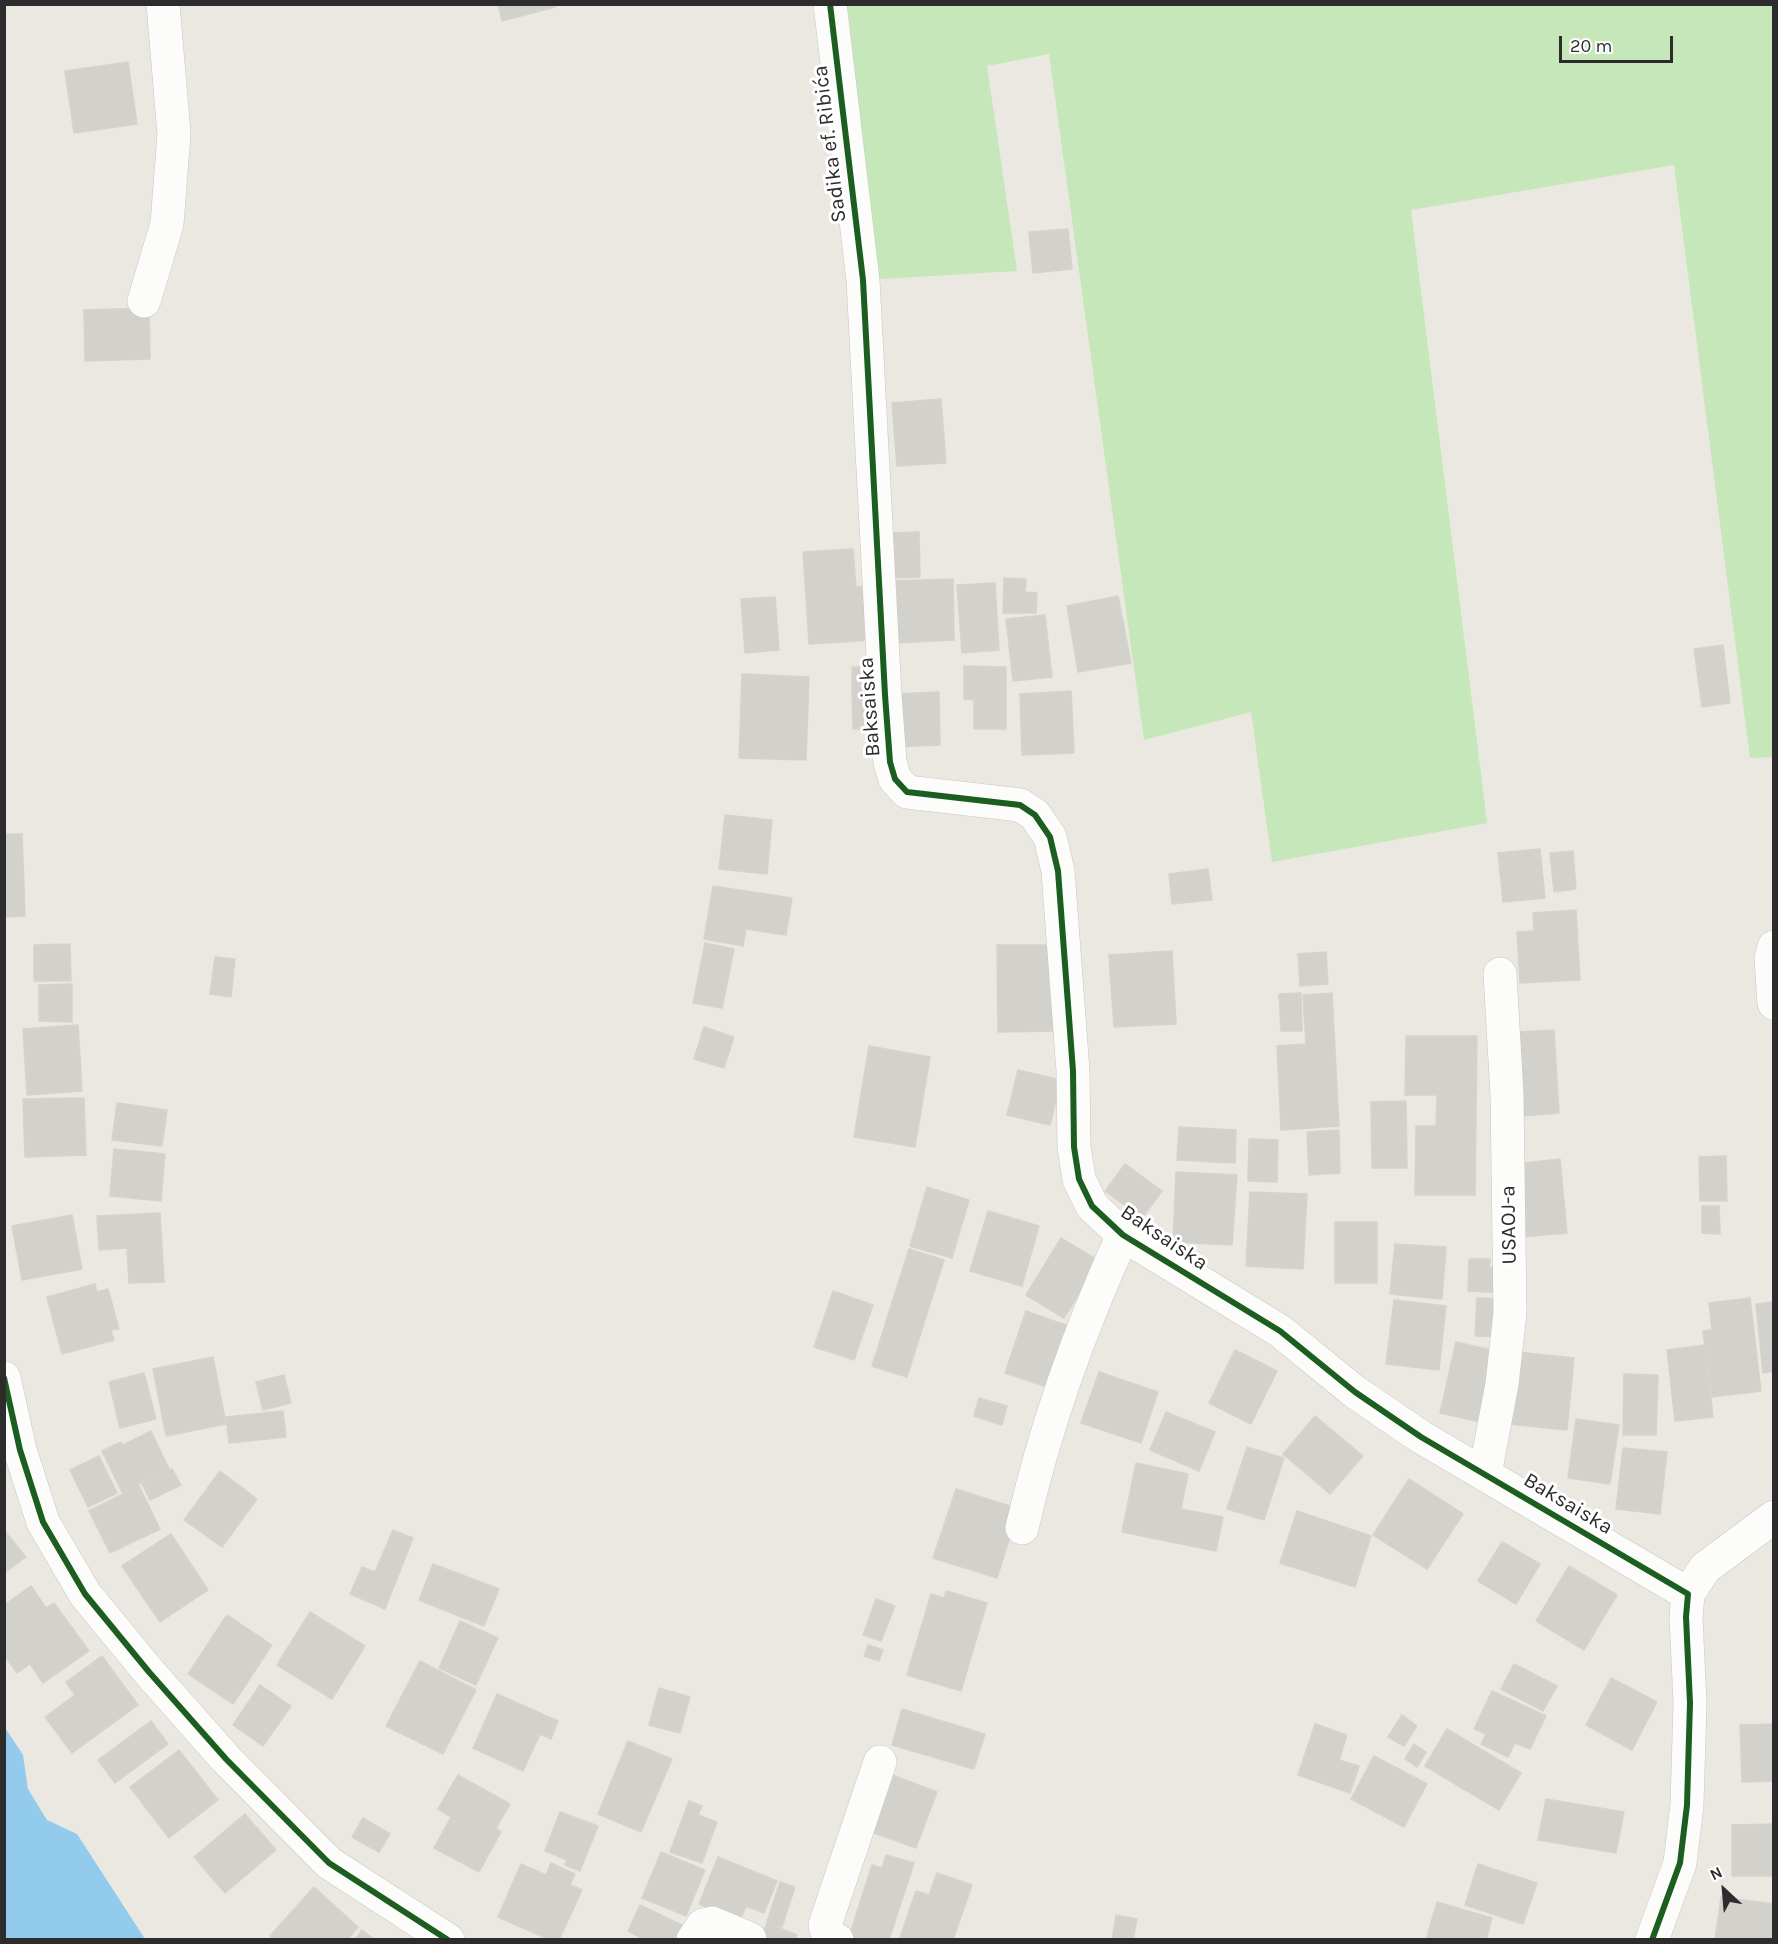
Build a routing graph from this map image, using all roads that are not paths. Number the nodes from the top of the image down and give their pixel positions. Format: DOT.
graph roads {
  1 [pos="163,4"];
  2 [pos="830,4"];
  3 [pos="863,280"];
  4 [pos="144,301"];
  5 [pos="1773,947"];
  6 [pos="1500,974"];
  7 [pos="1773,1003"];
  8 [pos="1124,1235"];
  9 [pos="4,1378"];
  10 [pos="1485,1474"];
  11 [pos="1773,1517"];
  12 [pos="1022,1528"];
  13 [pos="1688,1594"];
  14 [pos="880,1762"];
  15 [pos="750,1939"];
  16 [pos="448,1940"];
  17 [pos="693,1940"];
  18 [pos="837,1940"];
  19 [pos="1652,1940"];
  1 -- 4 [label="street"];
  2 -- 3 [label="street, Sadika ef. Ribića"];
  3 -- 8 [label="street, Baksaiska"];
  5 -- 7 [label="street"];
  6 -- 10 [label="street, USAOJ-a"];
  8 -- 10 [label="street, Baksaiska"];
  8 -- 12 [label="street"];
  9 -- 16 [label="street"];
  10 -- 13 [label="street, Baksaiska"];
  11 -- 13 [label="street"];
  13 -- 19 [label="street"];
  14 -- 18 [label="street"];
  15 -- 17 [label="street"];
}
